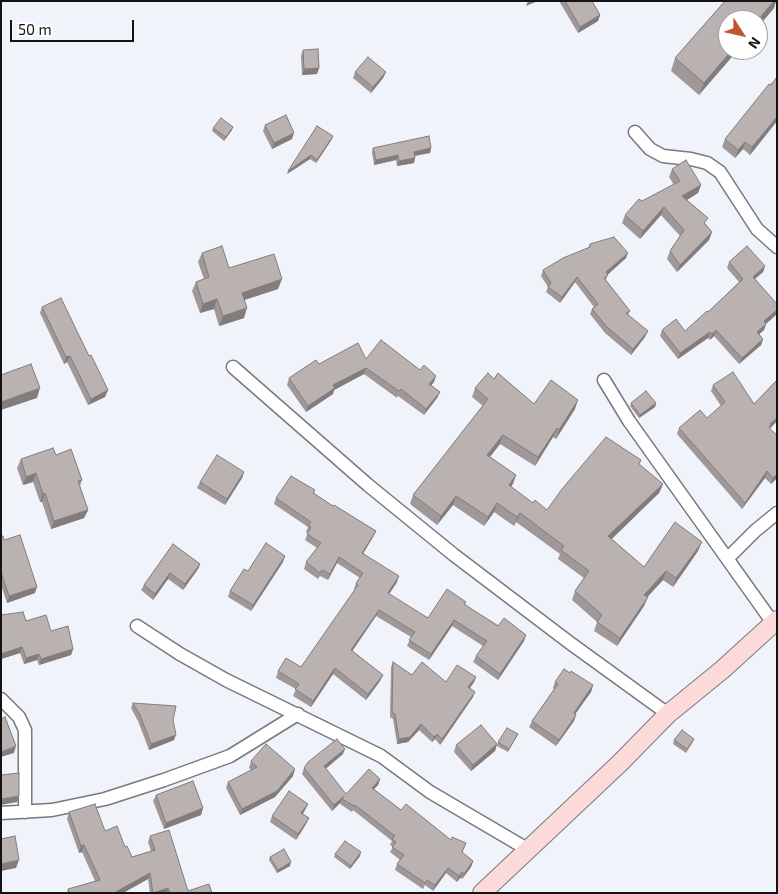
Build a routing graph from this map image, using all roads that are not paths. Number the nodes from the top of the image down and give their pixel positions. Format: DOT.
graph roads {
  1 [pos="634,132"];
  2 [pos="777,247"];
  3 [pos="233,367"];
  4 [pos="604,380"];
  5 [pos="777,513"];
  6 [pos="728,558"];
  7 [pos="775,622"];
  8 [pos="137,626"];
  9 [pos="1,699"];
  10 [pos="298,714"];
  11 [pos="668,714"];
  12 [pos="24,812"];
  13 [pos="1,813"];
  14 [pos="527,850"];
  15 [pos="489,891"];
  1 -- 2 [label="street"];
  3 -- 11 [label="street"];
  4 -- 6 [label="street"];
  5 -- 6 [label="street"];
  6 -- 7 [label="street"];
  7 -- 11 [label="street"];
  8 -- 10 [label="street"];
  9 -- 12 [label="street"];
  10 -- 12 [label="street"];
  10 -- 14 [label="street"];
  11 -- 14 [label="street"];
  12 -- 13 [label="street"];
  14 -- 15 [label="street"];
}
